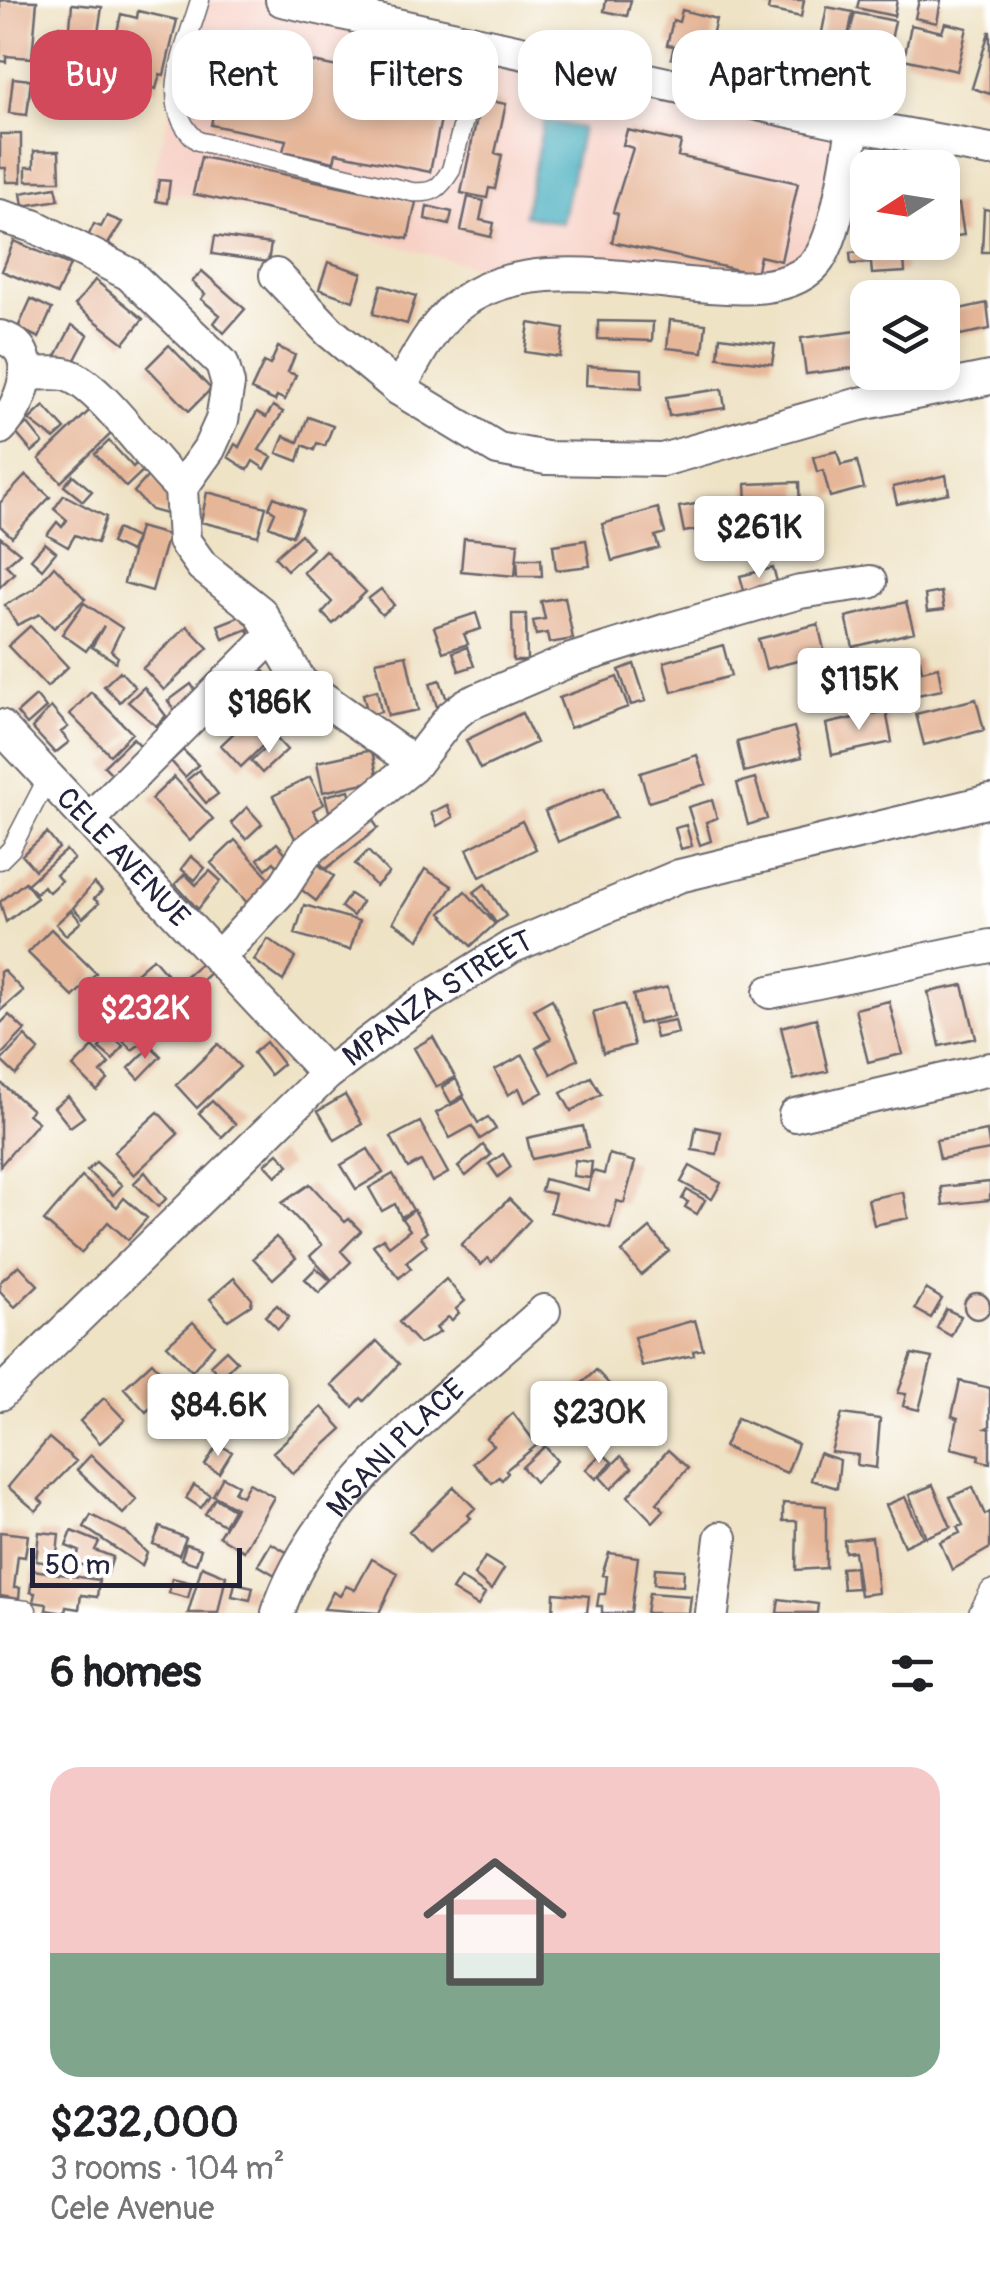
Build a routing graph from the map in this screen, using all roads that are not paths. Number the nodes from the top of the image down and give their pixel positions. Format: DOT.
graph roads {
  1 [pos="200,0"];
  2 [pos="282,0"];
  3 [pos="344,6"];
  4 [pos="435,30"];
  5 [pos="498,46"];
  6 [pos="464,120"];
  7 [pos="854,126"];
  8 [pos="990,150"];
  9 [pos="0,216"];
  10 [pos="276,275"];
  11 [pos="0,337"];
  12 [pos="25,374"];
  13 [pos="990,378"];
  14 [pos="399,388"];
  15 [pos="0,428"];
  16 [pos="181,488"];
  17 [pos="870,582"];
  18 [pos="272,636"];
  19 [pos="0,726"];
  20 [pos="414,763"];
  21 [pos="48,777"];
  22 [pos="990,800"];
  23 [pos="89,820"];
  24 [pos="0,860"];
  25 [pos="990,946"];
  26 [pos="220,956"];
  27 [pos="770,992"];
  28 [pos="990,1070"];
  29 [pos="327,1074"];
  30 [pos="795,1115"];
  31 [pos="544,1310"];
  32 [pos="0,1394"];
  33 [pos="722,1538"];
  34 [pos="990,1590"];
  35 [pos="0,1607"];
  36 [pos="27,1610"];
  37 [pos="278,1613"];
  38 [pos="712,1613"];
  39 [pos="978,1613"];
  1 -- 6 [label="lane"];
  2 -- 3 [label="street"];
  3 -- 4 [label="street"];
  5 -- 7 [label="street"];
  7 -- 8 [label="street"];
  7 -- 14 [label="street"];
  9 -- 16 [label="street"];
  10 -- 14 [label="street"];
  11 -- 12 [label="street"];
  12 -- 15 [label="street"];
  12 -- 16 [label="street"];
  13 -- 14 [label="street"];
  16 -- 18 [label="street"];
  17 -- 20 [label="street"];
  18 -- 20 [label="street"];
  18 -- 23 [label="street"];
  19 -- 21 [label="street, CELE AVENUE"];
  20 -- 26 [label="street"];
  21 -- 23 [label="street, CELE AVENUE"];
  21 -- 24 [label="lane"];
  22 -- 29 [label="street, MPANZA STREET"];
  23 -- 26 [label="street, CELE AVENUE"];
  25 -- 27 [label="street"];
  26 -- 29 [label="street, CELE AVENUE"];
  28 -- 30 [label="street"];
  29 -- 32 [label="street, MPANZA STREET"];
  31 -- 37 [label="street, MSANI PLACE"];
  33 -- 38 [label="street"];
  34 -- 39 [label="lane"];
  35 -- 36 [label="lane"];
}
